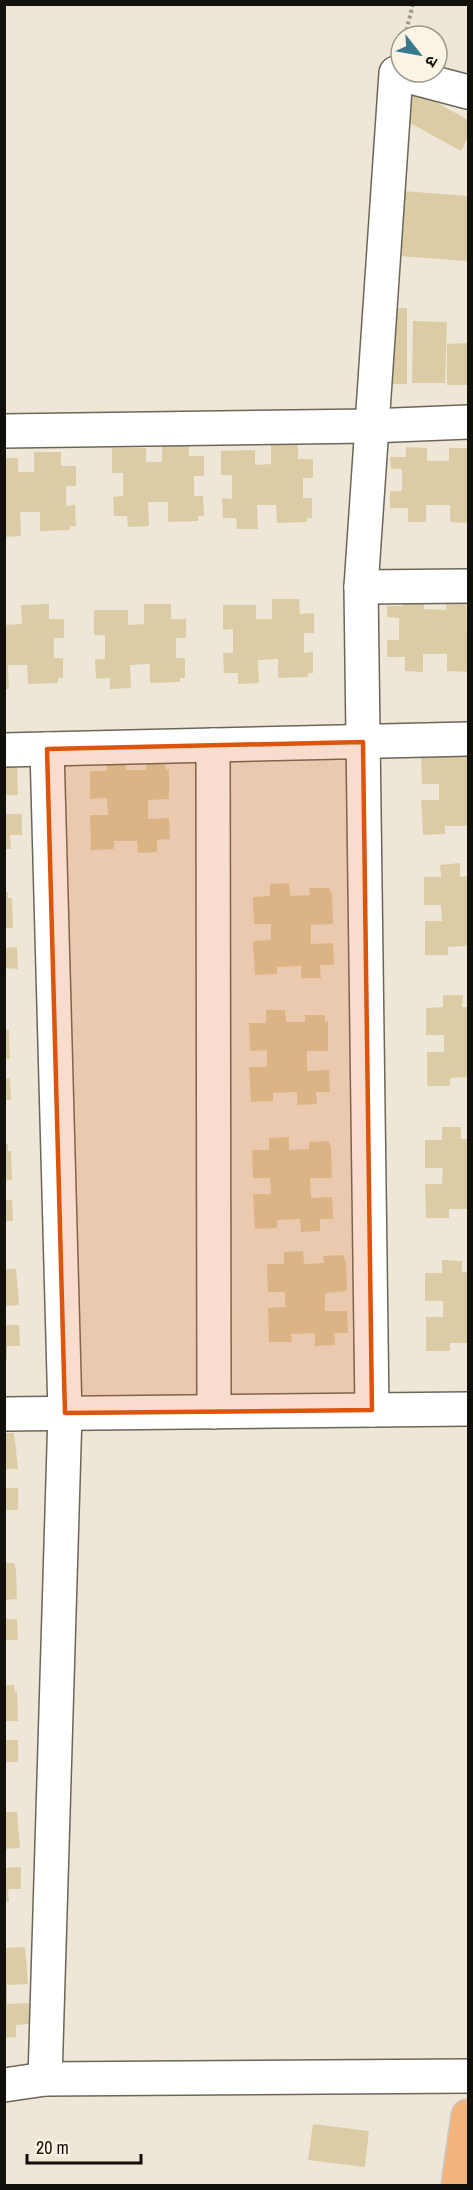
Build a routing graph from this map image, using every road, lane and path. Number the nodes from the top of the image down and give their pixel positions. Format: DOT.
graph roads {
  1 [pos="413,4"];
  2 [pos="408,24"];
  3 [pos="468,92"];
  4 [pos="468,422"];
  5 [pos="370,426"];
  6 [pos="4,431"];
  7 [pos="468,586"];
  8 [pos="361,587"];
  9 [pos="468,740"];
  10 [pos="363,742"];
  11 [pos="213,745"];
  12 [pos="46,749"];
  13 [pos="4,750"];
  14 [pos="468,1408"];
  15 [pos="372,1410"];
  16 [pos="214,1412"];
  17 [pos="65,1413"];
  18 [pos="4,1414"];
  19 [pos="468,2076"];
  20 [pos="45,2079"];
  21 [pos="4,2085"];
  22 [pos="468,2116"];
  23 [pos="458,2186"];
  1 -- 2 [label="path"];
  3 -- 5 [label="street"];
  4 -- 5 [label="street"];
  5 -- 6 [label="street"];
  5 -- 8 [label="street"];
  7 -- 8 [label="street"];
  8 -- 10 [label="street"];
  9 -- 10 [label="street"];
  10 -- 11 [label="street"];
  10 -- 15 [label="street"];
  11 -- 12 [label="street"];
  11 -- 16 [label="street"];
  12 -- 13 [label="street"];
  12 -- 17 [label="street"];
  14 -- 15 [label="street"];
  15 -- 16 [label="street"];
  16 -- 17 [label="street"];
  17 -- 18 [label="street"];
  17 -- 20 [label="street"];
  19 -- 20 [label="street"];
  20 -- 21 [label="street"];
  22 -- 23 [label="main road"];
}
